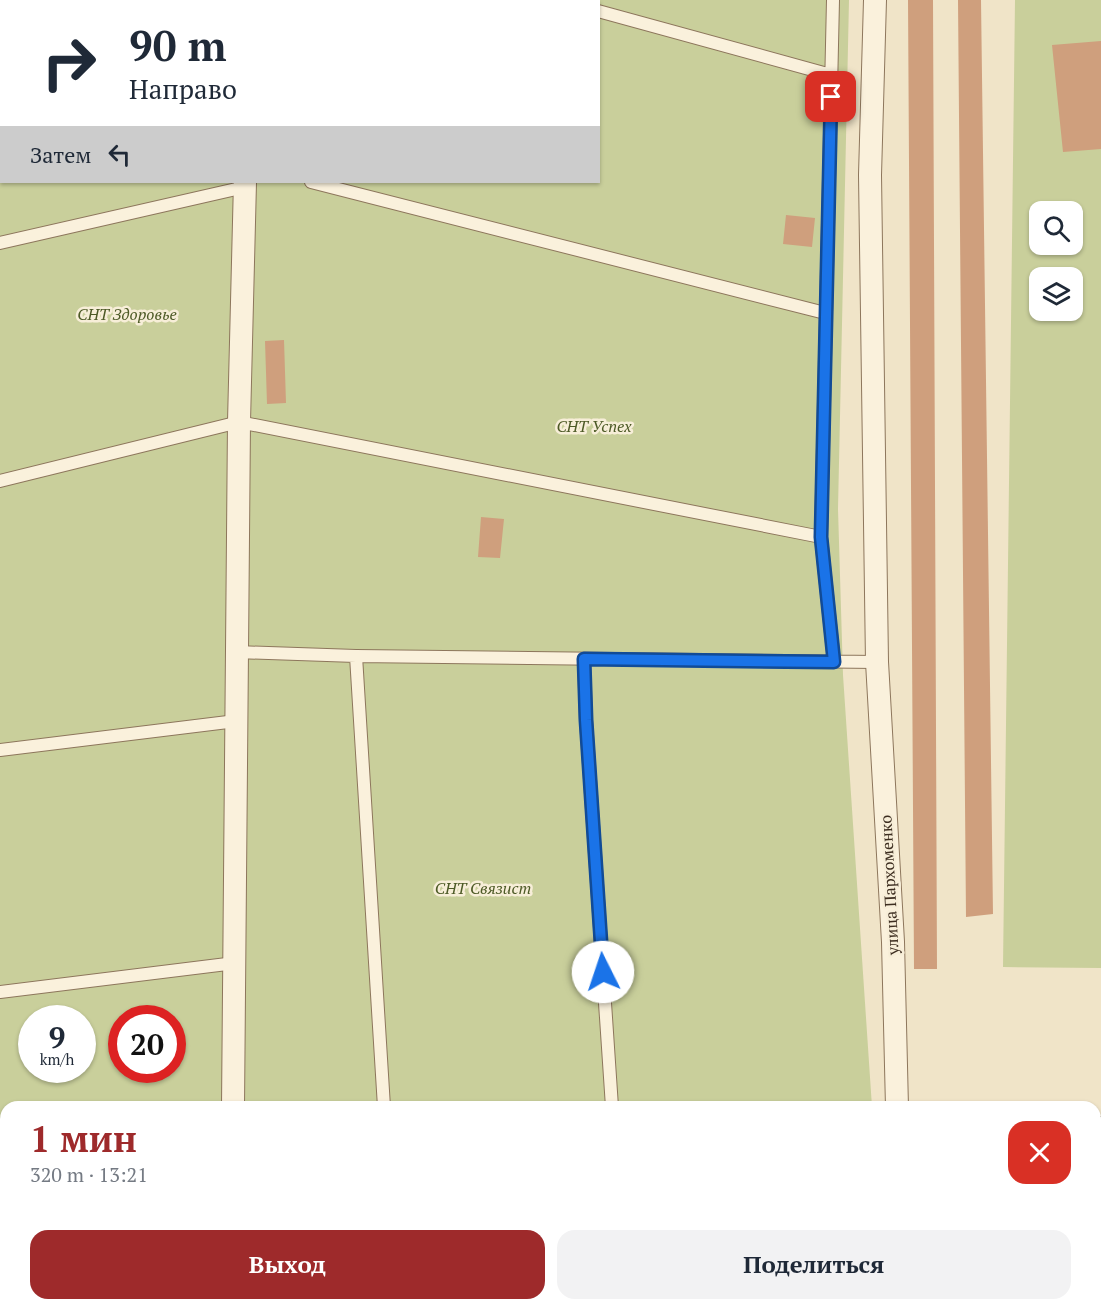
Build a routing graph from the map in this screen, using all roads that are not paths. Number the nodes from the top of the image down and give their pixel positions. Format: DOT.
graph roads {
  1 [pos="833,0"];
  2 [pos="875,0"];
  3 [pos="600,12"];
  4 [pos="831,75"];
  5 [pos="315,183"];
  6 [pos="245,184"];
  7 [pos="0,243"];
  8 [pos="825,313"];
  9 [pos="239,422"];
  10 [pos="0,481"];
  11 [pos="821,537"];
  12 [pos="236,652"];
  13 [pos="356,656"];
  14 [pos="584,659"];
  15 [pos="834,662"];
  16 [pos="877,662"];
  17 [pos="236,721"];
  18 [pos="0,750"];
  19 [pos="235,963"];
  20 [pos="0,992"];
  21 [pos="233,1101"];
  22 [pos="384,1101"];
  23 [pos="612,1101"];
  24 [pos="897,1101"];
  1 -- 4 [label="lane"];
  2 -- 16 [label="street, улица Пархоменко"];
  3 -- 4 [label="lane"];
  4 -- 8 [label="lane"];
  5 -- 8 [label="lane"];
  6 -- 7 [label="lane"];
  6 -- 9 [label="street"];
  8 -- 11 [label="lane"];
  9 -- 10 [label="lane"];
  9 -- 11 [label="lane"];
  9 -- 12 [label="street"];
  11 -- 15 [label="lane"];
  12 -- 13 [label="lane"];
  12 -- 17 [label="street"];
  13 -- 14 [label="lane"];
  13 -- 22 [label="lane"];
  14 -- 15 [label="lane"];
  14 -- 23 [label="lane"];
  15 -- 16 [label="lane"];
  16 -- 24 [label="street, улица Пархоменко"];
  17 -- 18 [label="lane"];
  17 -- 19 [label="street"];
  19 -- 20 [label="lane"];
  19 -- 21 [label="street"];
}
